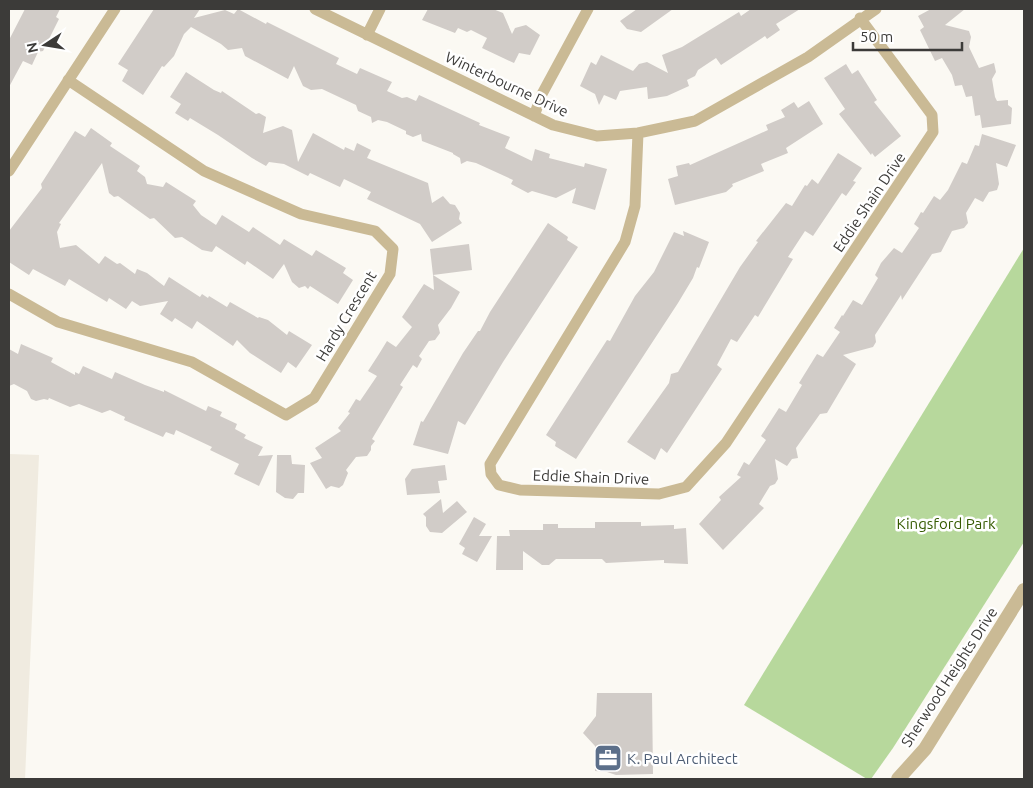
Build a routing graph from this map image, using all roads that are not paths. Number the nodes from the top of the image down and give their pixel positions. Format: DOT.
graph roads {
  1 [pos="115,9"];
  2 [pos="315,9"];
  3 [pos="380,9"];
  4 [pos="588,9"];
  5 [pos="876,9"];
  6 [pos="860,18"];
  7 [pos="367,35"];
  8 [pos="68,80"];
  9 [pos="534,116"];
  10 [pos="638,133"];
  11 [pos="9,171"];
  12 [pos="9,294"];
  13 [pos="1024,590"];
  14 [pos="898,779"];
  1 -- 8 [label="street"];
  2 -- 7 [label="street, Winterbourne Drive"];
  3 -- 7 [label="street"];
  4 -- 9 [label="street"];
  5 -- 6 [label="street, Winterbourne Drive"];
  6 -- 10 [label="street, Winterbourne Drive"];
  6 -- 10 [label="street, Eddie Shain Drive"];
  7 -- 9 [label="street, Winterbourne Drive"];
  8 -- 11 [label="street"];
  8 -- 12 [label="street, Hardy Crescent"];
  9 -- 10 [label="street, Winterbourne Drive"];
  13 -- 14 [label="street, Sherwood Heights Drive"];
}
